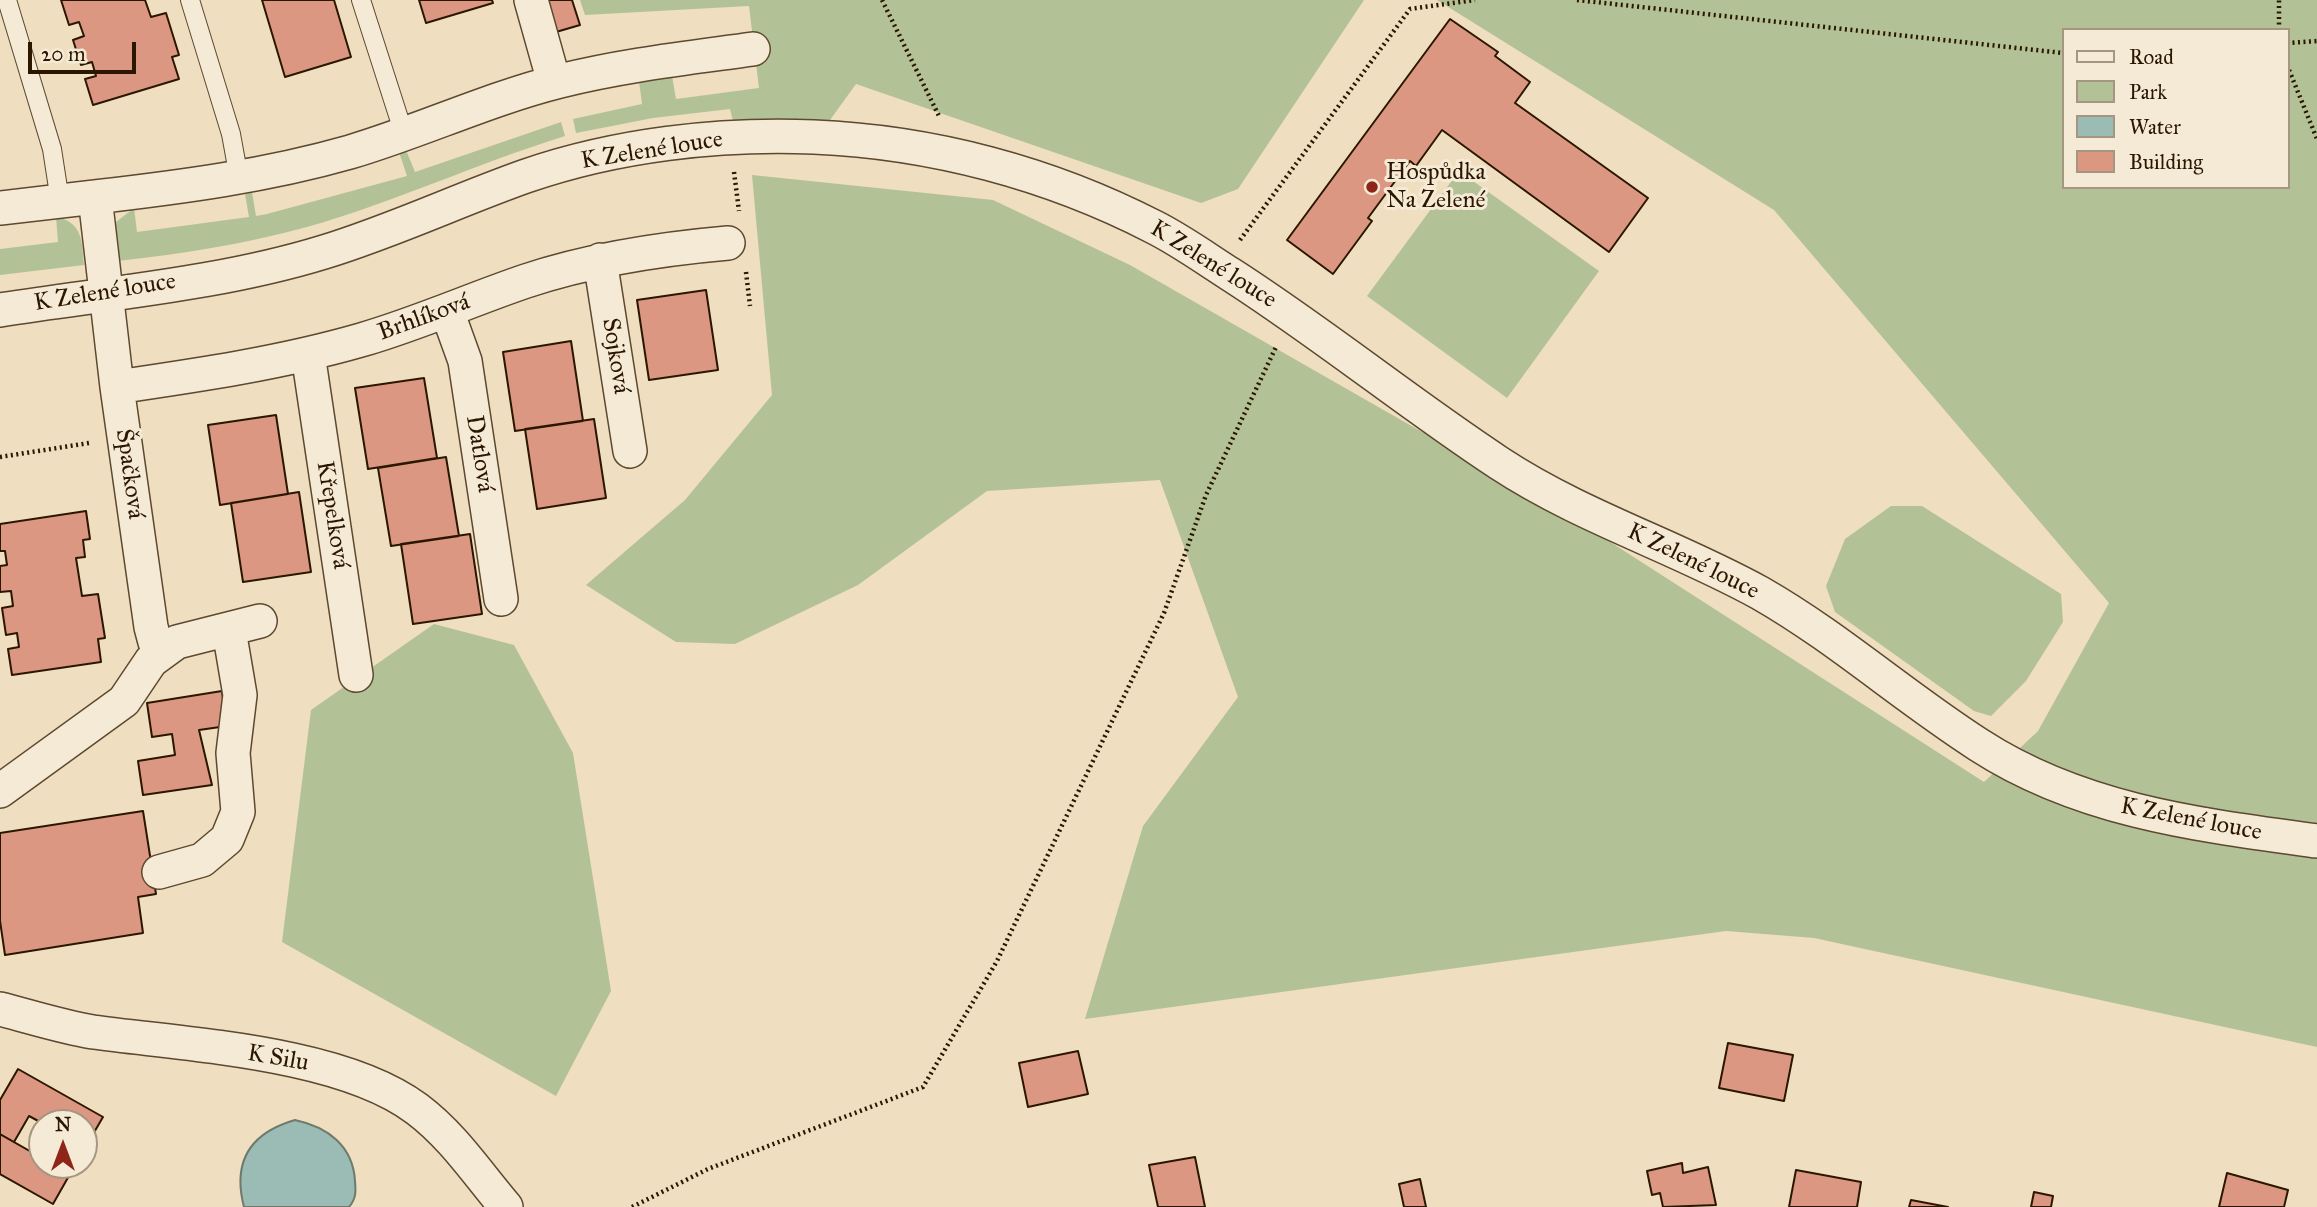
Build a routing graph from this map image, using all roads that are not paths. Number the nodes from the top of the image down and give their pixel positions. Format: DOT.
graph roads {
  1 [pos="7,0"];
  2 [pos="190,0"];
  3 [pos="361,0"];
  4 [pos="530,0"];
  5 [pos="753,49"];
  6 [pos="554,82"];
  7 [pos="404,134"];
  8 [pos="239,178"];
  9 [pos="95,197"];
  10 [pos="60,201"];
  11 [pos="0,208"];
  12 [pos="728,243"];
  13 [pos="600,260"];
  14 [pos="106,293"];
  15 [pos="0,310"];
  16 [pos="447,311"];
  17 [pos="308,354"];
  18 [pos="117,387"];
  19 [pos="629,451"];
  20 [pos="501,599"];
  21 [pos="163,652"];
  22 [pos="356,675"];
  23 [pos="0,791"];
  24 [pos="2317,841"];
  25 [pos="159,872"];
  26 [pos="0,1009"];
  27 [pos="506,1207"];
  1 -- 10 [label="lane"];
  2 -- 8 [label="lane"];
  3 -- 7 [label="lane"];
  4 -- 6 [label="street"];
  5 -- 6 [label="street"];
  6 -- 7 [label="street"];
  7 -- 8 [label="street"];
  8 -- 9 [label="street"];
  9 -- 10 [label="street"];
  9 -- 14 [label="street, Špačková"];
  10 -- 11 [label="street"];
  12 -- 13 [label="street, Brhlíková"];
  13 -- 16 [label="street, Brhlíková"];
  13 -- 19 [label="street, Sojková"];
  14 -- 15 [label="street, K Zelené louce"];
  14 -- 18 [label="street, Špačková"];
  14 -- 24 [label="street, K Zelené louce"];
  16 -- 17 [label="street, Brhlíková"];
  16 -- 20 [label="street, Datlová"];
  17 -- 18 [label="street, Brhlíková"];
  17 -- 22 [label="street, Křepelková"];
  18 -- 21 [label="street, Špačková"];
  21 -- 23 [label="street"];
  21 -- 25 [label="street"];
  26 -- 27 [label="street, K Silu"];
}
